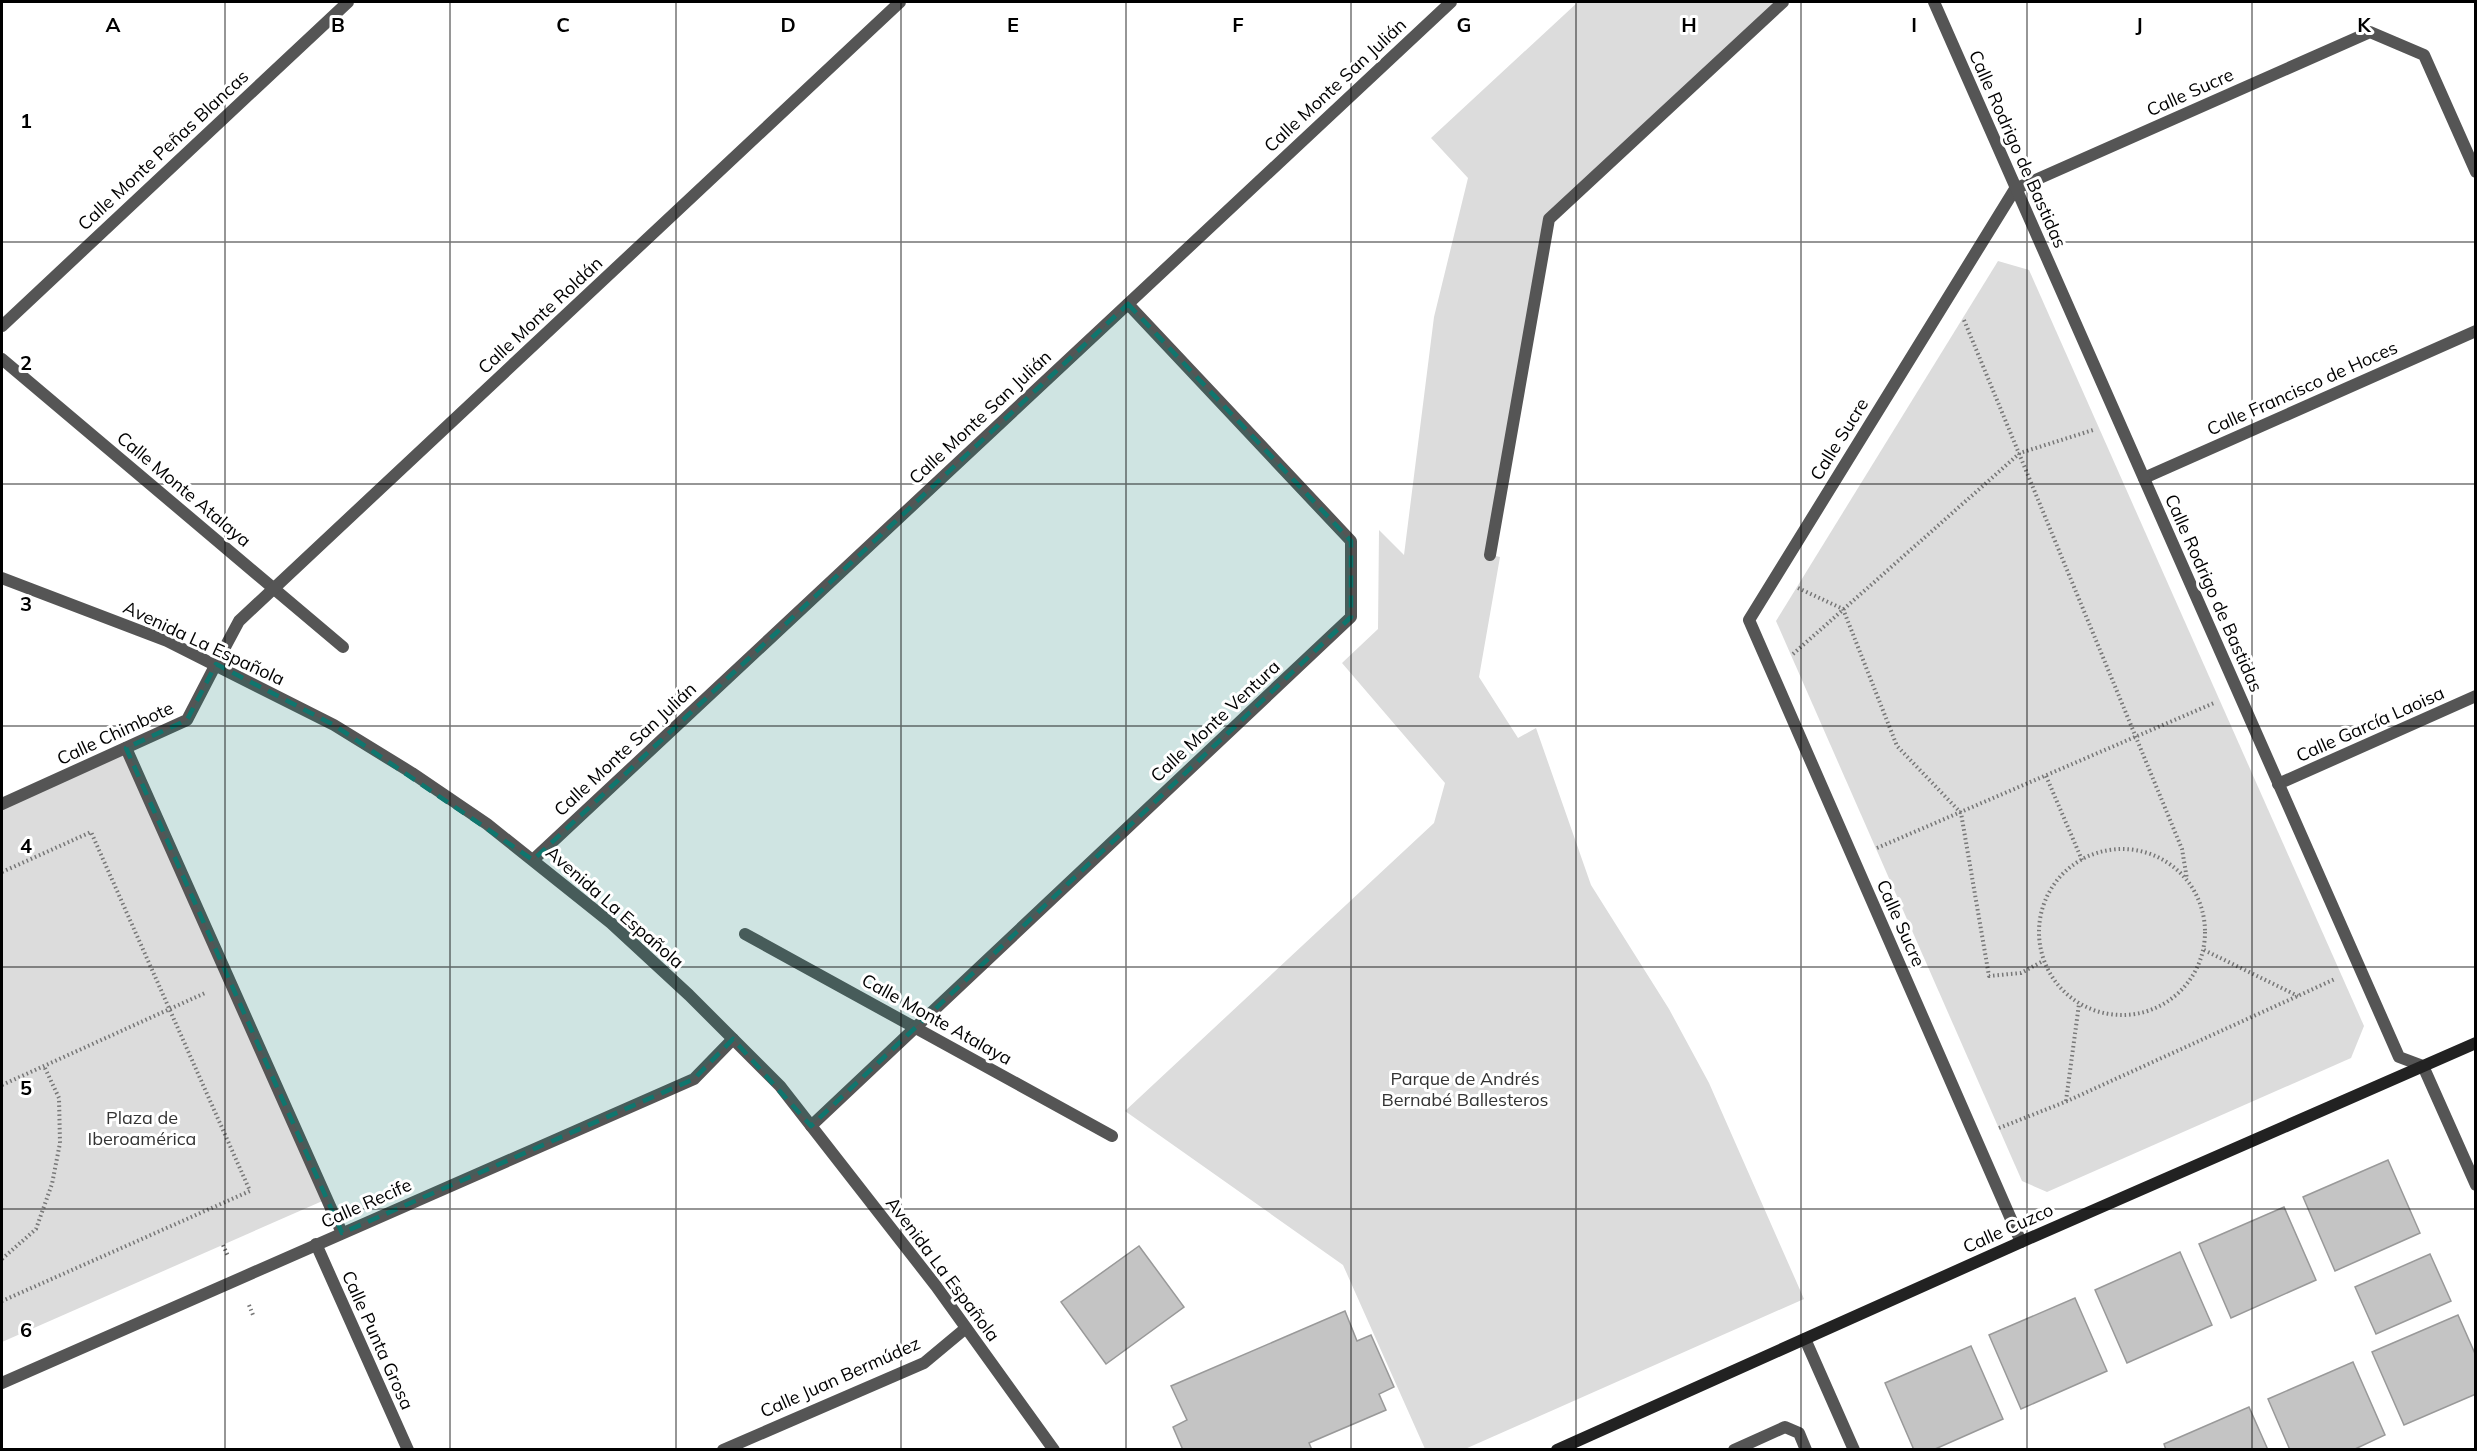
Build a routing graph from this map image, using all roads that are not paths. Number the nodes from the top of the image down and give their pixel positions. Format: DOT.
graph roads {
  1 [pos="348,2"];
  2 [pos="900,2"];
  3 [pos="1451,2"];
  4 [pos="1783,2"];
  5 [pos="1934,2"];
  6 [pos="2475,172"];
  7 [pos="2015,189"];
  8 [pos="1128,304"];
  9 [pos="2,326"];
  10 [pos="2475,331"];
  11 [pos="2,359"];
  12 [pos="2144,478"];
  13 [pos="1490,555"];
  14 [pos="2,578"];
  15 [pos="274,589"];
  16 [pos="343,647"];
  17 [pos="216,664"];
  18 [pos="2475,696"];
  19 [pos="126,748"];
  20 [pos="2278,784"];
  21 [pos="2,804"];
  22 [pos="533,860"];
  23 [pos="745,934"];
  24 [pos="915,1028"];
  25 [pos="733,1039"];
  26 [pos="2475,1043"];
  27 [pos="2423,1066"];
  28 [pos="811,1126"];
  29 [pos="1112,1136"];
  30 [pos="2475,1185"];
  31 [pos="342,1233"];
  32 [pos="2021,1242"];
  33 [pos="316,1244"];
  34 [pos="966,1328"];
  35 [pos="1805,1339"];
  36 [pos="2,1383"];
  37 [pos="408,1449"];
  38 [pos="723,1449"];
  39 [pos="1054,1449"];
  40 [pos="1557,1449"];
  41 [pos="1734,1449"];
  42 [pos="1806,1449"];
  43 [pos="1854,1449"];
  1 -- 9 [label="street, Calle Monte Peñas Blancas"];
  2 -- 15 [label="street, Calle Monte Roldán"];
  3 -- 8 [label="street, Calle Monte San Julián"];
  4 -- 13 [label="street"];
  5 -- 7 [label="street, Calle Rodrigo de Bastidas"];
  6 -- 7 [label="street, Calle Sucre"];
  7 -- 12 [label="street, Calle Rodrigo de Bastidas"];
  7 -- 32 [label="street, Calle Sucre"];
  8 -- 22 [label="street, Calle Monte San Julián"];
  8 -- 24 [label="street, Calle Monte Ventura"];
  10 -- 12 [label="street, Calle Francisco de Hoces"];
  11 -- 15 [label="street, Calle Monte Atalaya"];
  12 -- 20 [label="street, Calle Rodrigo de Bastidas"];
  14 -- 17 [label="street, Avenida La Española"];
  15 -- 16 [label="street, Calle Monte Atalaya"];
  15 -- 17 [label="street, Calle Monte Roldán"];
  17 -- 19 [label="street, Calle Chimbote"];
  17 -- 22 [label="street, Avenida La Española"];
  18 -- 20 [label="street, Calle García Laoisa"];
  19 -- 21 [label="street, Calle Chimbote"];
  19 -- 31 [label="street"];
  20 -- 27 [label="street, Calle Rodrigo de Bastidas"];
  22 -- 25 [label="street, Avenida La Española"];
  23 -- 24 [label="street, Calle Monte Atalaya"];
  24 -- 28 [label="street, Calle Monte Ventura"];
  24 -- 29 [label="street, Calle Monte Atalaya"];
  25 -- 28 [label="street, Avenida La Española"];
  25 -- 31 [label="street, Calle Recife"];
  26 -- 27 [label="main road, Calle Cuzco"];
  27 -- 30 [label="street"];
  27 -- 32 [label="main road, Calle Cuzco"];
  28 -- 34 [label="street, Avenida La Española"];
  31 -- 33 [label="street, Calle Recife"];
  32 -- 35 [label="main road, Calle Cuzco"];
  33 -- 36 [label="street, Calle Recife"];
  33 -- 37 [label="street, Calle Punta Grosa"];
  34 -- 38 [label="street, Calle Juan Bermúdez"];
  34 -- 39 [label="street, Avenida La Española"];
  35 -- 40 [label="main road, Calle Cuzco"];
  35 -- 43 [label="street"];
  41 -- 42 [label="street"];
}
